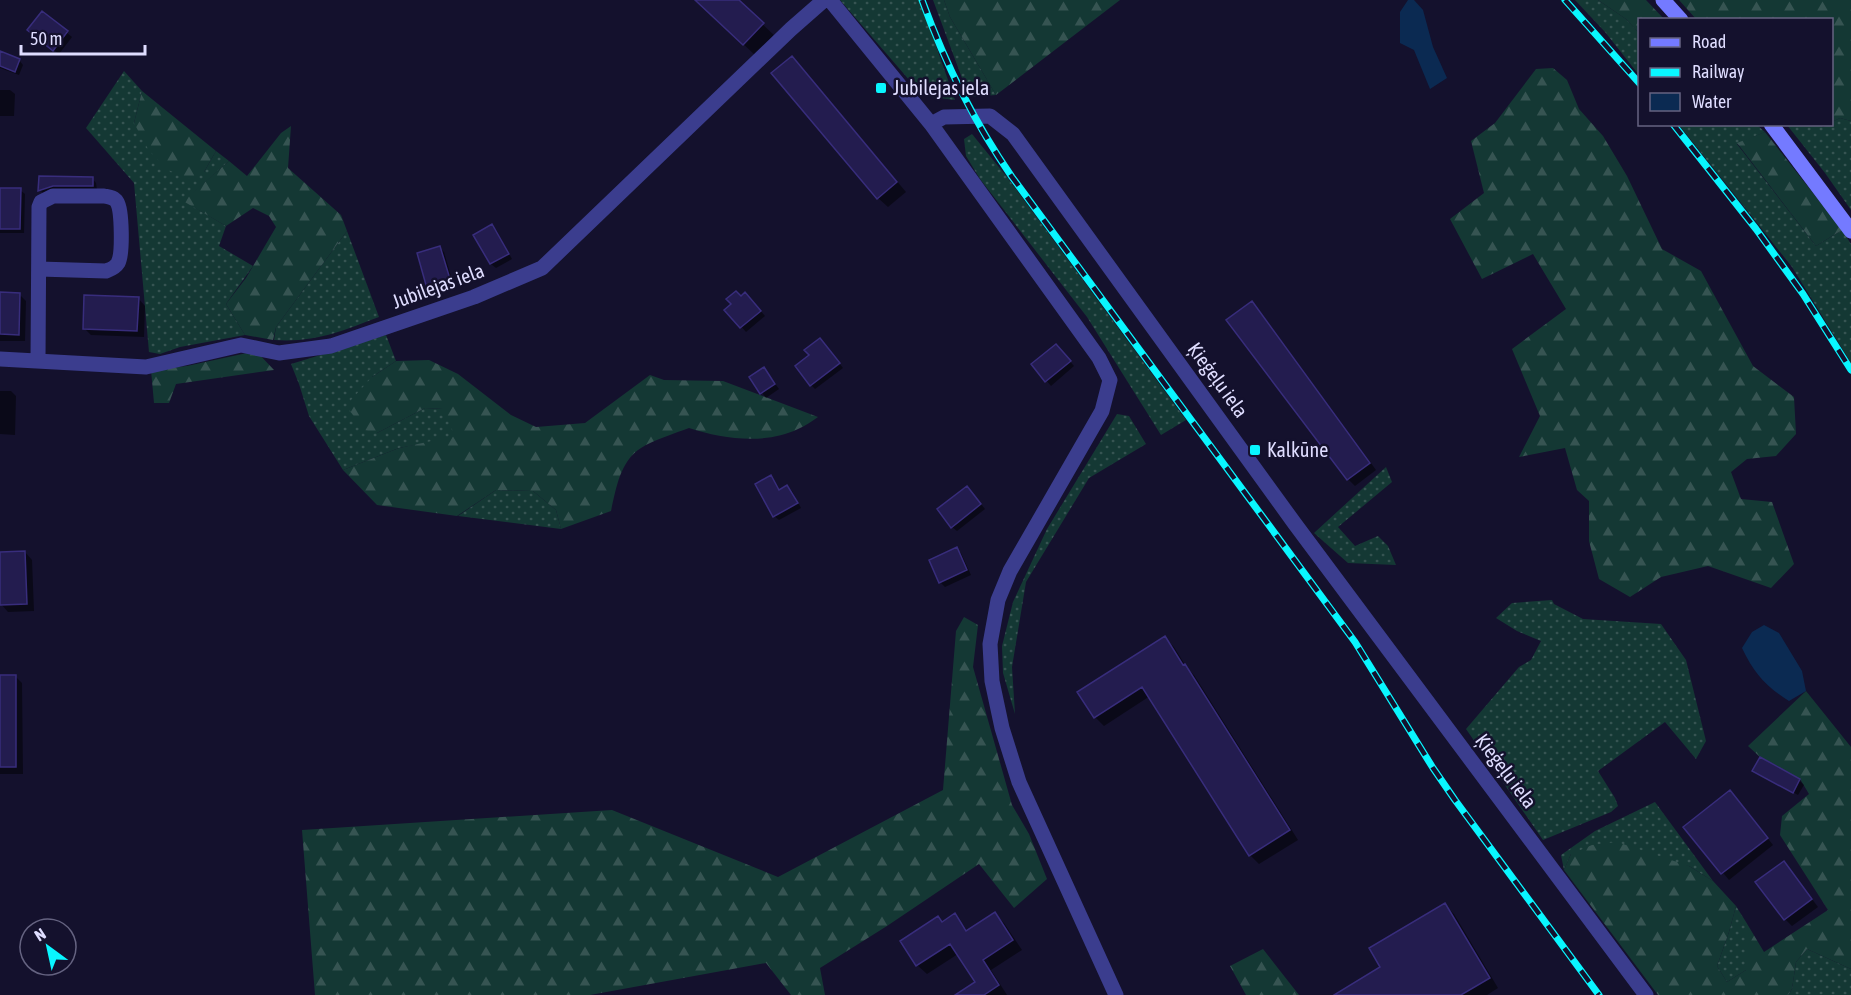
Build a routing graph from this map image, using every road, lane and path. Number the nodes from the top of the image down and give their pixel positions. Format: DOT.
graph roads {
  1 [pos="824,0"];
  2 [pos="830,0"];
  3 [pos="1663,0"];
  4 [pos="1679,18"];
  5 [pos="931,124"];
  6 [pos="1772,126"];
  7 [pos="1851,231"];
  8 [pos="39,269"];
  9 [pos="0,359"];
  10 [pos="38,361"];
  11 [pos="1116,995"];
  12 [pos="1646,995"];
  1 -- 10 [label="street, Jubilejas iela"];
  2 -- 5 [label="street"];
  3 -- 4 [label="main road"];
  5 -- 11 [label="street"];
  5 -- 12 [label="street, Ķieģeļu iela"];
  6 -- 7 [label="main road"];
  8 -- 8 [label="street"];
  8 -- 10 [label="street"];
  9 -- 10 [label="street, Jubilejas iela"];
}
